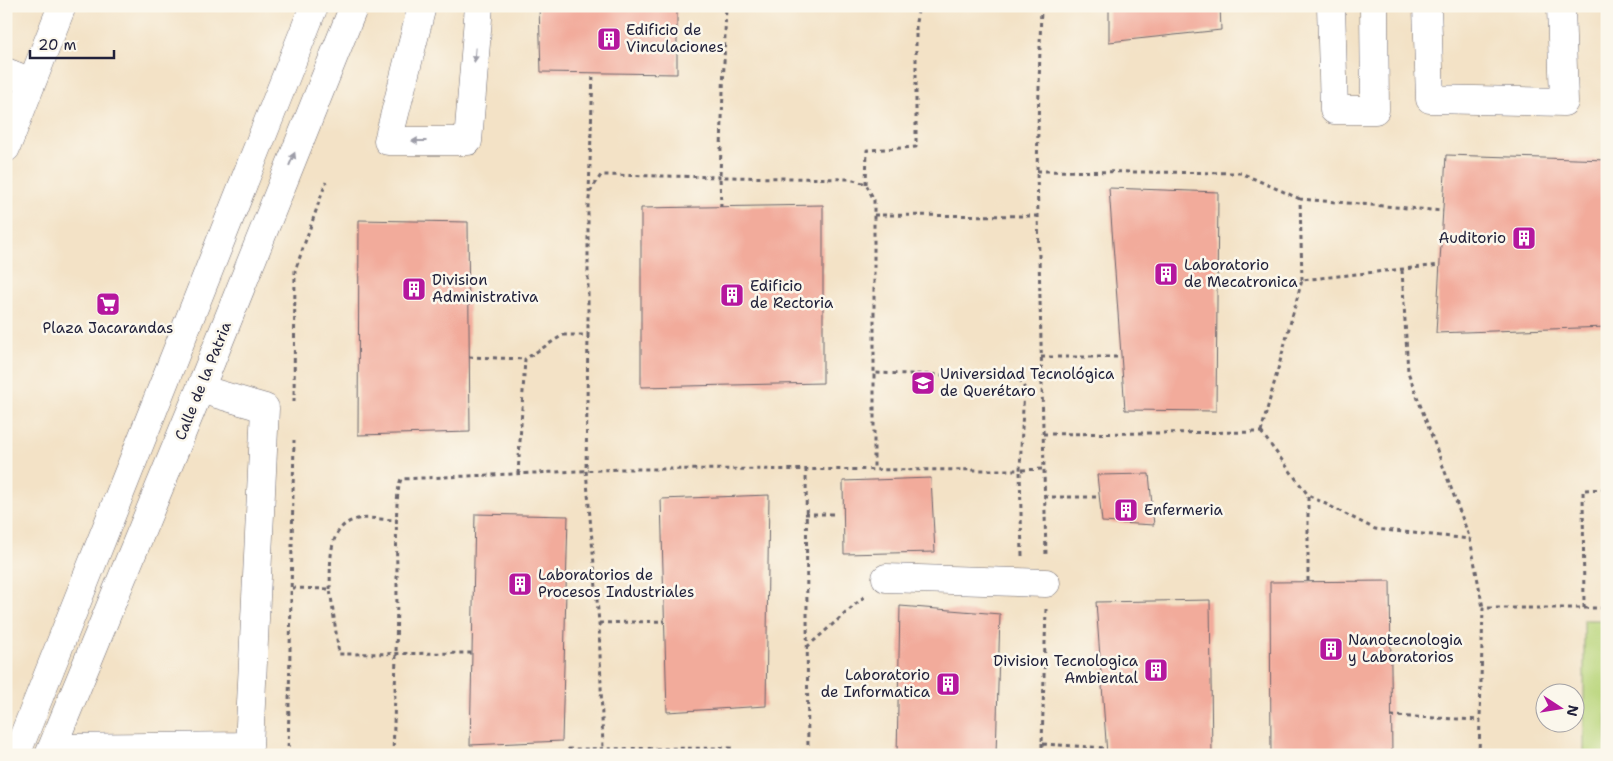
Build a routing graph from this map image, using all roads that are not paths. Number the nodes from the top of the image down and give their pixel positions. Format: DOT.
graph roads {
  1 [pos="62,6"];
  2 [pos="304,6"];
  3 [pos="314,6"];
  4 [pos="326,6"];
  5 [pos="354,6"];
  6 [pos="422,6"];
  7 [pos="479,6"];
  8 [pos="1331,6"];
  9 [pos="1374,6"];
  10 [pos="1427,6"];
  11 [pos="1561,6"];
  12 [pos="6,72"];
  13 [pos="32,82"];
  14 [pos="6,148"];
  15 [pos="200,389"];
  16 [pos="886,578"];
  17 [pos="1046,583"];
  18 [pos="6,747"];
  19 [pos="44,752"];
  20 [pos="16,755"];
  1 -- 13 [label="street"];
  2 -- 18 [label="street"];
  3 -- 20 [label="street"];
  4 -- 19 [label="street"];
  15 -- 5 [label="street, Calle de la Patria, one-way"];
  7 -- 6 [label="street, one-way"];
  8 -- 9 [label="street"];
  10 -- 11 [label="street"];
  12 -- 13 [label="street"];
  13 -- 14 [label="street"];
  15 -- 19 [label="street, Calle de la Patria"];
  15 -- 19 [label="street"];
  16 -- 17 [label="street"];
}
